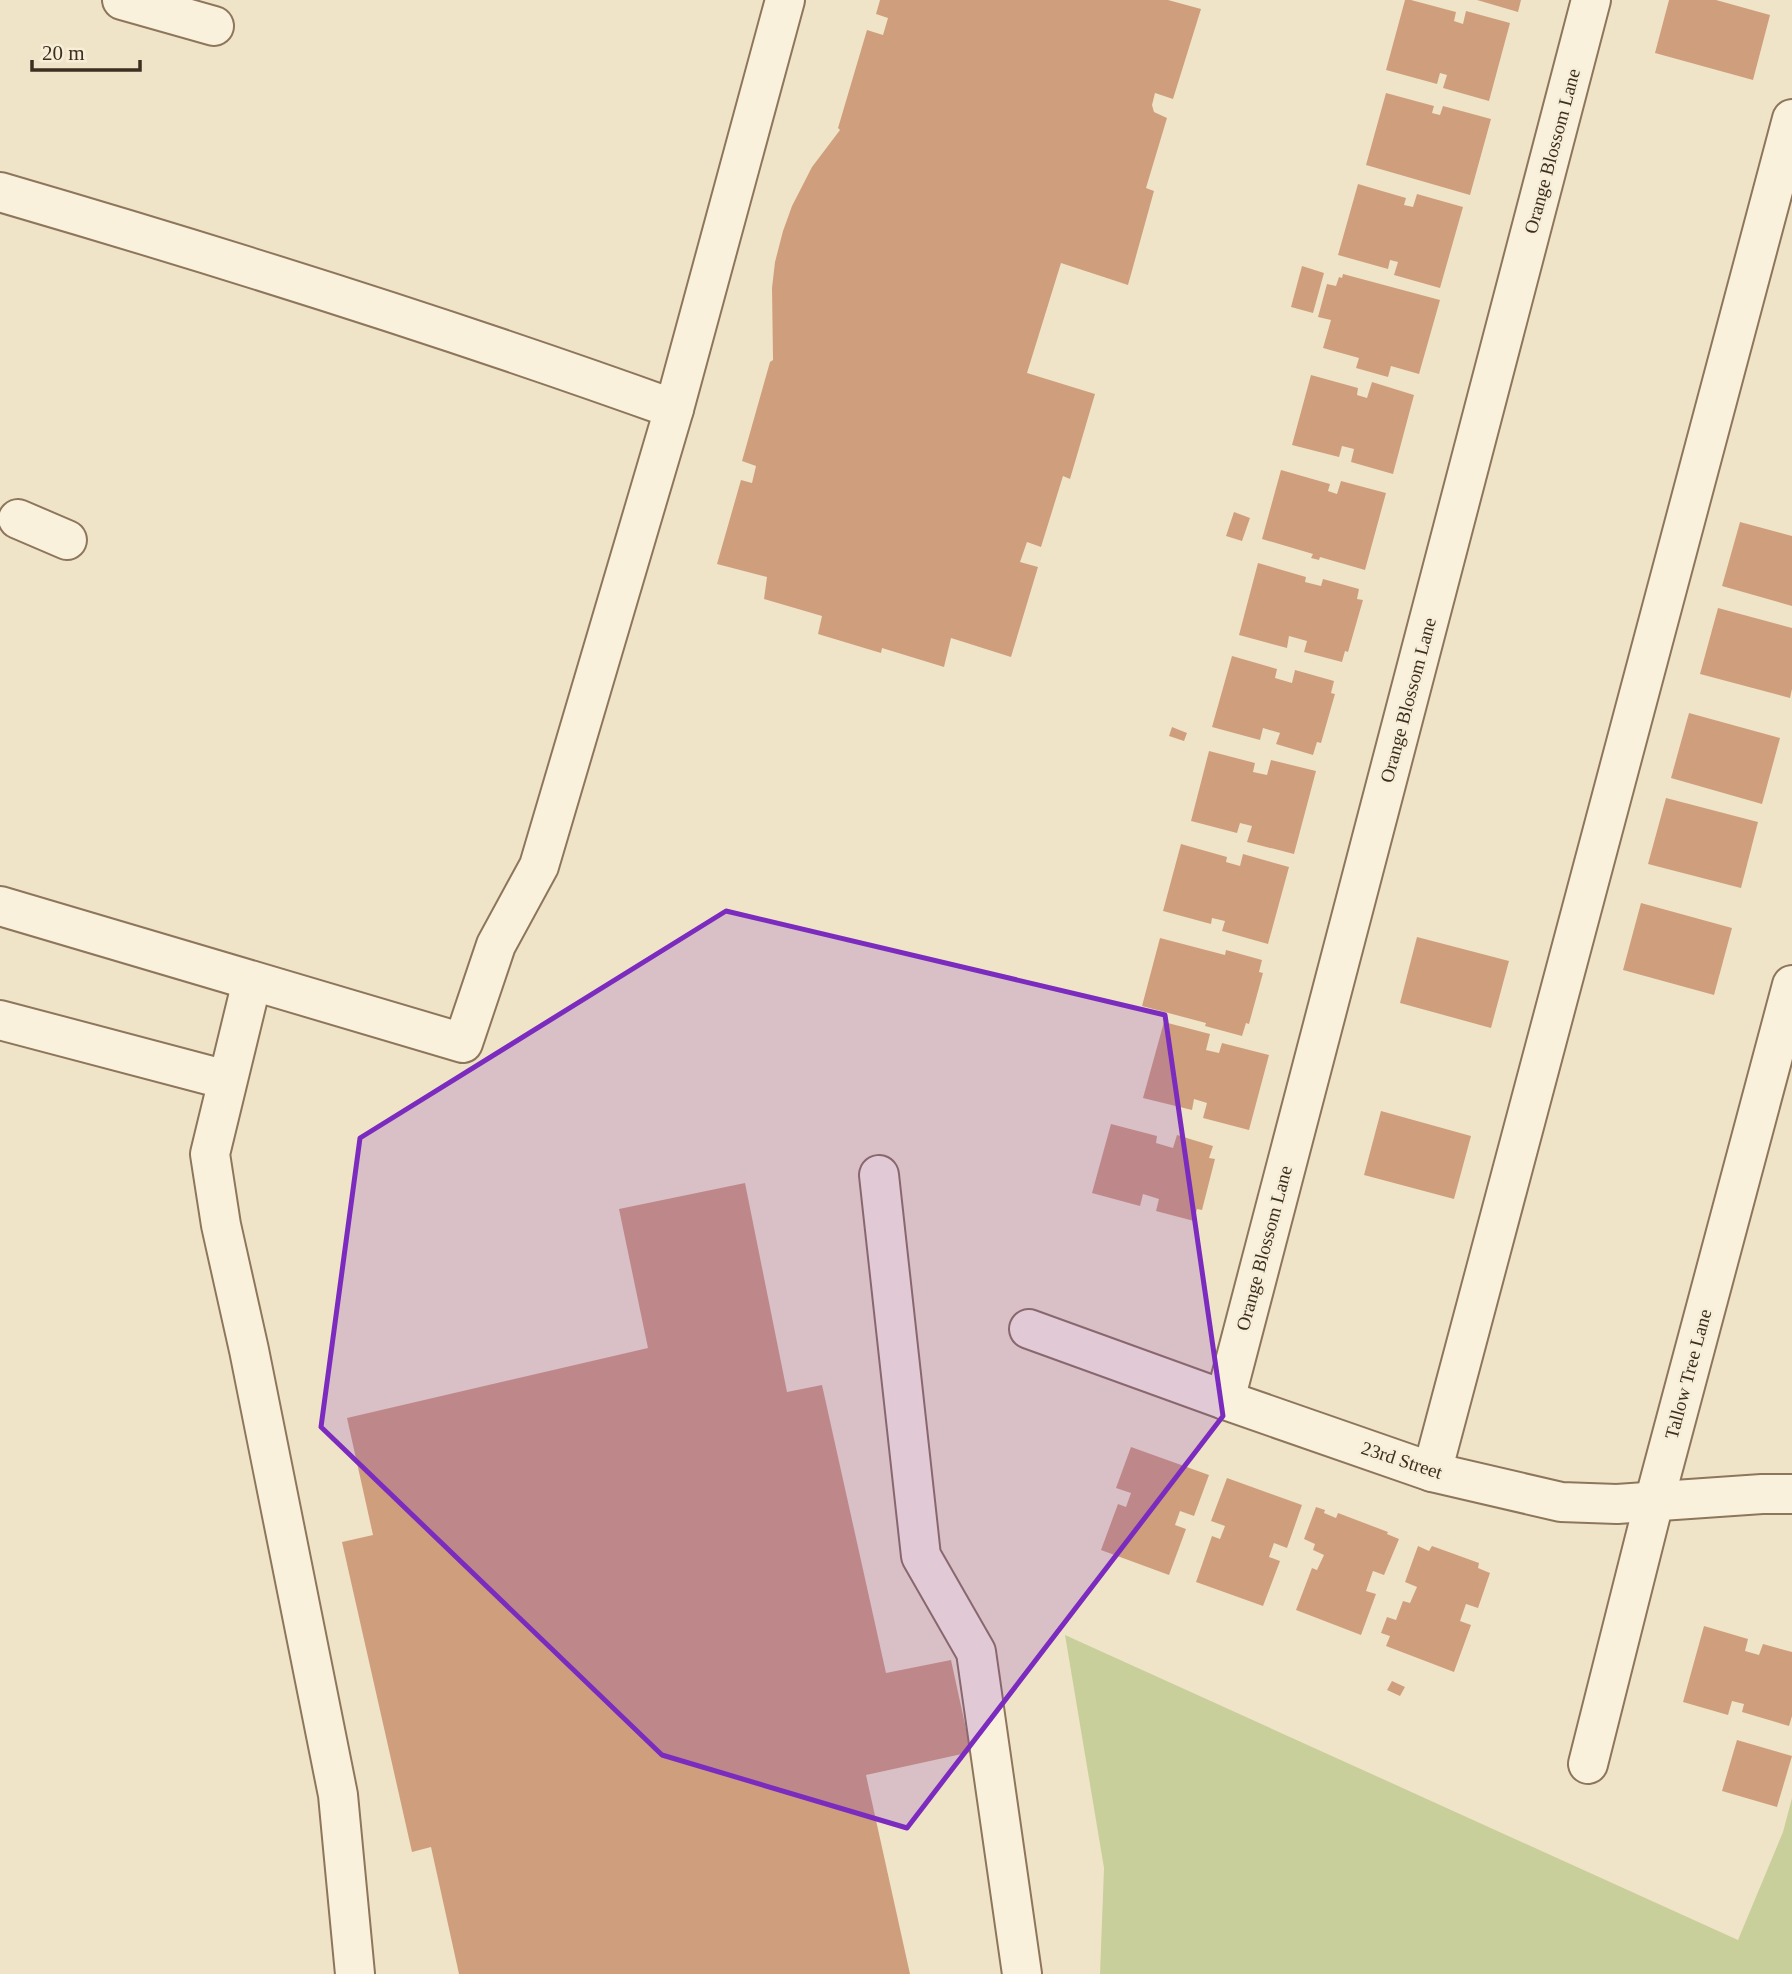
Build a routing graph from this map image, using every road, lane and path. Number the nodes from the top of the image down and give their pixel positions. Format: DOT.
graph roads {
  1 [pos="785,0"];
  2 [pos="1591,0"];
  3 [pos="136,2"];
  4 [pos="214,26"];
  5 [pos="1792,118"];
  6 [pos="0,192"];
  7 [pos="674,409"];
  8 [pos="18,519"];
  9 [pos="67,540"];
  10 [pos="0,906"];
  11 [pos="252,981"];
  12 [pos="1792,985"];
  13 [pos="0,1020"];
  14 [pos="227,1080"];
  15 [pos="879,1175"];
  16 [pos="1029,1329"];
  17 [pos="1225,1400"];
  18 [pos="1432,1472"];
  19 [pos="1792,1494"];
  20 [pos="1654,1503"];
  21 [pos="1588,1764"];
  22 [pos="355,1974"];
  23 [pos="1022,1974"];
  1 -- 7 [label="street"];
  2 -- 17 [label="street, Orange Blossom Lane"];
  3 -- 4 [label="street"];
  5 -- 18 [label="street"];
  6 -- 7 [label="street"];
  7 -- 11 [label="street"];
  8 -- 9 [label="street"];
  10 -- 11 [label="street"];
  11 -- 14 [label="street"];
  12 -- 20 [label="street, Tallow Tree Lane"];
  13 -- 14 [label="street"];
  14 -- 22 [label="street"];
  15 -- 23 [label="street"];
  16 -- 17 [label="street, 23rd Street"];
  17 -- 18 [label="street, 23rd Street"];
  18 -- 20 [label="street, 23rd Street"];
  19 -- 20 [label="street, 23rd Street"];
  20 -- 21 [label="street, Tallow Tree Lane"];
}
